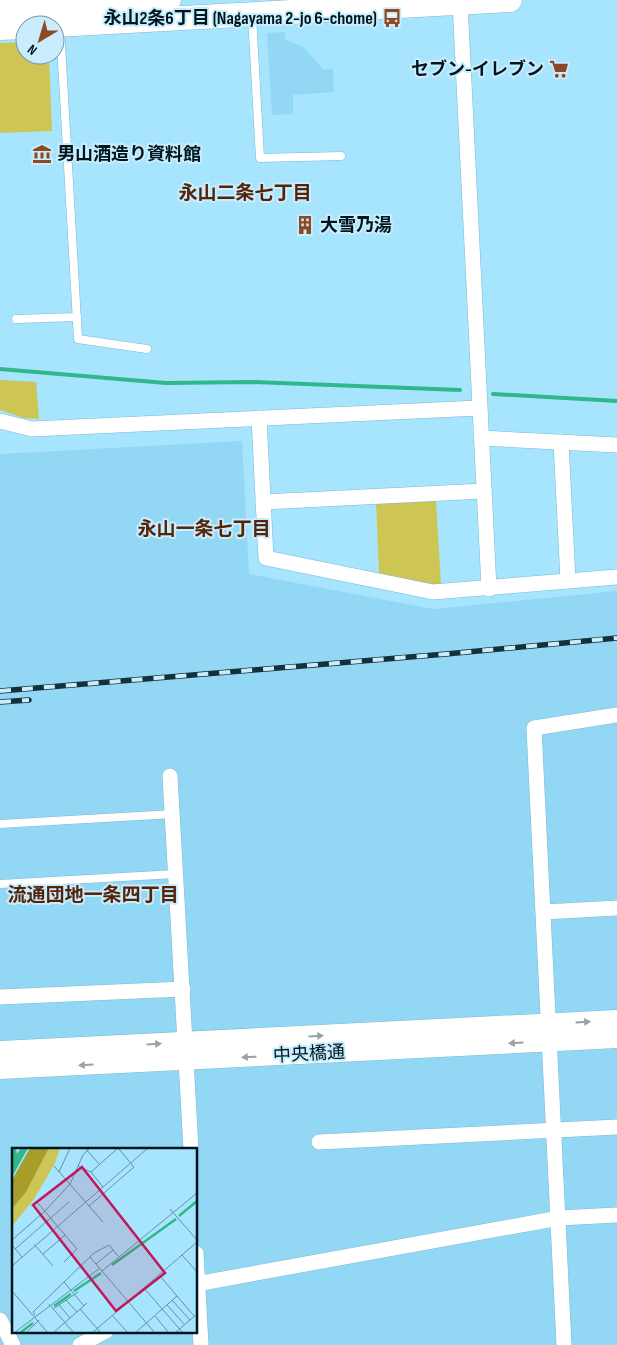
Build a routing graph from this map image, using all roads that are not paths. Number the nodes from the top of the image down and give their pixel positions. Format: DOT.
graph roads {
  1 [pos="169,0"];
  2 [pos="510,0"];
  3 [pos="460,2"];
  4 [pos="0,8"];
  5 [pos="251,8"];
  6 [pos="56,13"];
  7 [pos="15,27"];
  8 [pos="0,28"];
  9 [pos="341,156"];
  10 [pos="77,317"];
  11 [pos="16,319"];
  12 [pos="147,349"];
  13 [pos="479,408"];
  14 [pos="260,418"];
  15 [pos="0,421"];
  16 [pos="481,438"];
  17 [pos="561,442"];
  18 [pos="617,444"];
  19 [pos="484,491"];
  20 [pos="263,502"];
  21 [pos="617,577"];
  22 [pos="568,581"];
  23 [pos="489,589"];
  24 [pos="617,715"];
  25 [pos="170,776"];
  26 [pos="173,814"];
  27 [pos="0,824"];
  28 [pos="175,874"];
  29 [pos="0,884"];
  30 [pos="617,908"];
  31 [pos="544,912"];
  32 [pos="183,989"];
  33 [pos="0,997"];
  34 [pos="617,1020"];
  35 [pos="550,1033"];
  36 [pos="617,1038"];
  37 [pos="0,1051"];
  38 [pos="187,1051"];
  39 [pos="0,1069"];
  40 [pos="617,1127"];
  41 [pos="554,1130"];
  42 [pos="320,1142"];
  43 [pos="191,1148"];
  44 [pos="617,1215"];
  45 [pos="559,1218"];
  46 [pos="198,1284"];
  47 [pos="198,1299"];
  48 [pos="0,1320"];
  49 [pos="104,1332"];
  50 [pos="13,1345"];
  51 [pos="80,1345"];
  52 [pos="201,1345"];
  53 [pos="564,1345"];
  1 -- 6 [label="highway"];
  2 -- 3 [label="highway"];
  3 -- 5 [label="highway"];
  3 -- 13 [label="street"];
  4 -- 6 [label="highway"];
  5 -- 6 [label="highway"];
  5 -- 9 [label="lane"];
  6 -- 10 [label="lane"];
  7 -- 8 [label="highway"];
  10 -- 11 [label="lane"];
  10 -- 12 [label="lane"];
  13 -- 14 [label="street"];
  13 -- 16 [label="street"];
  14 -- 15 [label="street"];
  14 -- 20 [label="street"];
  16 -- 17 [label="street"];
  16 -- 19 [label="street"];
  17 -- 18 [label="street"];
  17 -- 22 [label="street"];
  19 -- 20 [label="street"];
  19 -- 23 [label="street"];
  20 -- 23 [label="street"];
  21 -- 22 [label="street"];
  22 -- 23 [label="street"];
  24 -- 31 [label="street"];
  25 -- 26 [label="street"];
  26 -- 27 [label="lane"];
  26 -- 28 [label="street"];
  28 -- 29 [label="lane"];
  28 -- 32 [label="street"];
  30 -- 31 [label="street"];
  31 -- 35 [label="street"];
  32 -- 33 [label="street"];
  32 -- 38 [label="street"];
  35 -- 34 [label="main road, 中央橋通, one-way"];
  35 -- 36 [label="main road, 中央橋通"];
  35 -- 38 [label="main road, 中央橋通"];
  35 -- 41 [label="street"];
  37 -- 38 [label="main road, 中央橋通, one-way"];
  38 -- 39 [label="main road, 中央橋通, one-way"];
  38 -- 43 [label="street"];
  40 -- 41 [label="street"];
  41 -- 42 [label="street"];
  41 -- 45 [label="street"];
  44 -- 45 [label="street"];
  45 -- 46 [label="street"];
  45 -- 53 [label="street"];
  47 -- 52 [label="street"];
  48 -- 50 [label="street"];
  49 -- 51 [label="street"];
}
